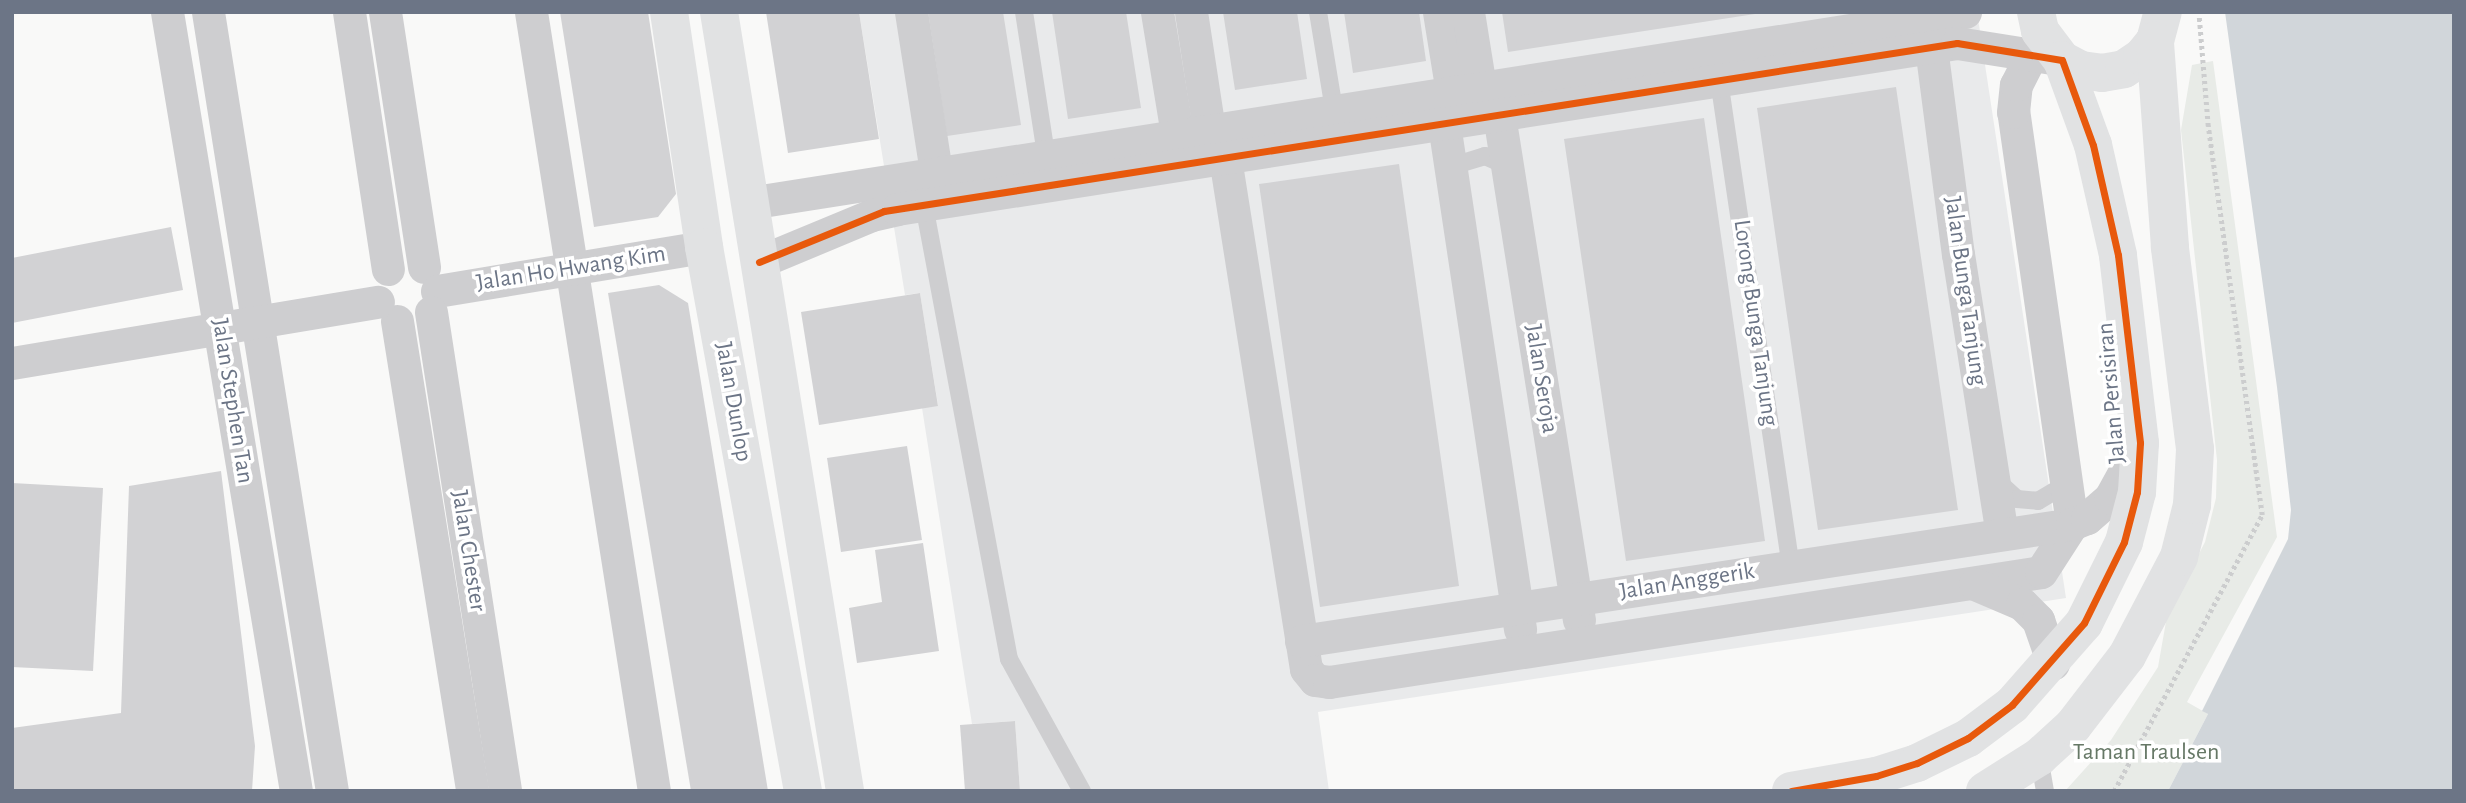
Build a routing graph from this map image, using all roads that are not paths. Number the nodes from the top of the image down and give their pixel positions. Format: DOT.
graph roads {
  1 [pos="167,12"];
  2 [pos="208,12"];
  3 [pos="348,12"];
  4 [pos="385,12"];
  5 [pos="531,12"];
  6 [pos="669,12"];
  7 [pos="719,12"];
  8 [pos="911,12"];
  9 [pos="1024,12"];
  10 [pos="1157,12"];
  11 [pos="1191,12"];
  12 [pos="1318,12"];
  13 [pos="1439,12"];
  14 [pos="1468,12"];
  15 [pos="1965,12"];
  16 [pos="2036,12"];
  17 [pos="2159,26"];
  18 [pos="1931,47"];
  19 [pos="2047,57"];
  20 [pos="1719,80"];
  21 [pos="1466,89"];
  22 [pos="1334,110"];
  23 [pos="1499,115"];
  24 [pos="1444,124"];
  25 [pos="1209,129"];
  26 [pos="1177,134"];
  27 [pos="1046,154"];
  28 [pos="1225,158"];
  29 [pos="1507,166"];
  30 [pos="936,171"];
  31 [pos="1452,179"];
  32 [pos="905,197"];
  33 [pos="749,203"];
  34 [pos="704,247"];
  35 [pos="759,262"];
  36 [pos="388,269"];
  37 [pos="572,269"];
  38 [pos="431,290"];
  39 [pos="388,311"];
  40 [pos="257,322"];
  41 [pos="220,328"];
  42 [pos="721,333"];
  43 [pos="12,363"];
  44 [pos="2140,443"];
  45 [pos="2065,476"];
  46 [pos="1993,477"];
  47 [pos="2072,524"];
  48 [pos="2002,534"];
  49 [pos="1791,566"];
  50 [pos="1975,584"];
  51 [pos="1576,599"];
  52 [pos="1517,608"];
  53 [pos="1301,641"];
  54 [pos="1582,643"];
  55 [pos="1523,652"];
  56 [pos="2053,663"];
  57 [pos="835,735"];
  58 [pos="2042,774"];
  59 [pos="296,791"];
  60 [pos="332,791"];
  61 [pos="472,791"];
  62 [pos="505,791"];
  63 [pos="654,791"];
  64 [pos="803,791"];
  65 [pos="845,791"];
  66 [pos="870,791"];
  67 [pos="1083,791"];
  68 [pos="1791,791"];
  69 [pos="1985,791"];
  1 -- 41 [label="street, Jalan Stephen Tan"];
  2 -- 40 [label="street, Jalan Stephen Tan"];
  3 -- 36 [label="street"];
  4 -- 38 [label="street, Jalan Chester"];
  5 -- 37 [label="street"];
  6 -- 34 [label="street, Jalan Dunlop"];
  7 -- 33 [label="street, Jalan Dunlop"];
  8 -- 30 [label="street"];
  9 -- 27 [label="lane"];
  10 -- 26 [label="street"];
  11 -- 25 [label="street"];
  12 -- 22 [label="lane"];
  13 -- 21 [label="street"];
  14 -- 21 [label="street"];
  15 -- 21 [label="street"];
  16 -- 19 [label="street, Jalan Persisiran"];
  17 -- 19 [label="street"];
  17 -- 58 [label="street"];
  18 -- 19 [label="street"];
  18 -- 20 [label="street"];
  18 -- 46 [label="street, Jalan Bunga Tanjung"];
  19 -- 44 [label="street, Jalan Persisiran"];
  19 -- 45 [label="street"];
  20 -- 23 [label="street"];
  20 -- 49 [label="lane, Lorong Bunga Tanjung"];
  21 -- 22 [label="street"];
  22 -- 25 [label="street"];
  23 -- 24 [label="street"];
  23 -- 29 [label="street, Jalan Seroja"];
  24 -- 28 [label="street"];
  24 -- 31 [label="street"];
  25 -- 26 [label="street"];
  26 -- 27 [label="street"];
  27 -- 30 [label="street"];
  28 -- 32 [label="street"];
  28 -- 53 [label="street, Jalan Anggerik"];
  29 -- 31 [label="lane"];
  29 -- 51 [label="street, Jalan Seroja"];
  30 -- 32 [label="street"];
  31 -- 52 [label="street"];
  32 -- 33 [label="street"];
  32 -- 35 [label="street"];
  32 -- 67 [label="lane"];
  33 -- 35 [label="street, Jalan Dunlop"];
  33 -- 42 [label="street"];
  34 -- 37 [label="street, Jalan Ho Hwang Kim"];
  34 -- 42 [label="street, Jalan Dunlop"];
  35 -- 57 [label="street, Jalan Dunlop"];
  36 -- 38 [label="street"];
  36 -- 39 [label="street"];
  37 -- 38 [label="street, Jalan Ho Hwang Kim"];
  37 -- 63 [label="street"];
  38 -- 39 [label="street"];
  38 -- 62 [label="street, Jalan Chester"];
  39 -- 40 [label="street"];
  39 -- 61 [label="street, Jalan Chester"];
  40 -- 41 [label="street"];
  40 -- 60 [label="street, Jalan Stephen Tan"];
  41 -- 43 [label="street"];
  41 -- 59 [label="street, Jalan Stephen Tan"];
  42 -- 64 [label="street, Jalan Dunlop"];
  44 -- 47 [label="street, Jalan Anggerik"];
  44 -- 56 [label="street, Jalan Persisiran"];
  45 -- 46 [label="lane"];
  45 -- 47 [label="street"];
  46 -- 48 [label="street, Jalan Bunga Tanjung"];
  47 -- 48 [label="street, Jalan Anggerik"];
  47 -- 50 [label="street, Jalan Anggerik"];
  48 -- 49 [label="street, Jalan Anggerik"];
  49 -- 51 [label="street, Jalan Anggerik"];
  50 -- 54 [label="street, Jalan Anggerik"];
  50 -- 56 [label="street"];
  51 -- 52 [label="street, Jalan Anggerik"];
  51 -- 54 [label="street, Jalan Seroja"];
  52 -- 53 [label="street, Jalan Anggerik"];
  52 -- 55 [label="street"];
  53 -- 55 [label="street, Jalan Anggerik"];
  54 -- 55 [label="street, Jalan Anggerik"];
  56 -- 68 [label="street, Jalan Persisiran"];
  57 -- 65 [label="street, Jalan Dunlop"];
  57 -- 66 [label="street"];
  58 -- 69 [label="street"];
}
